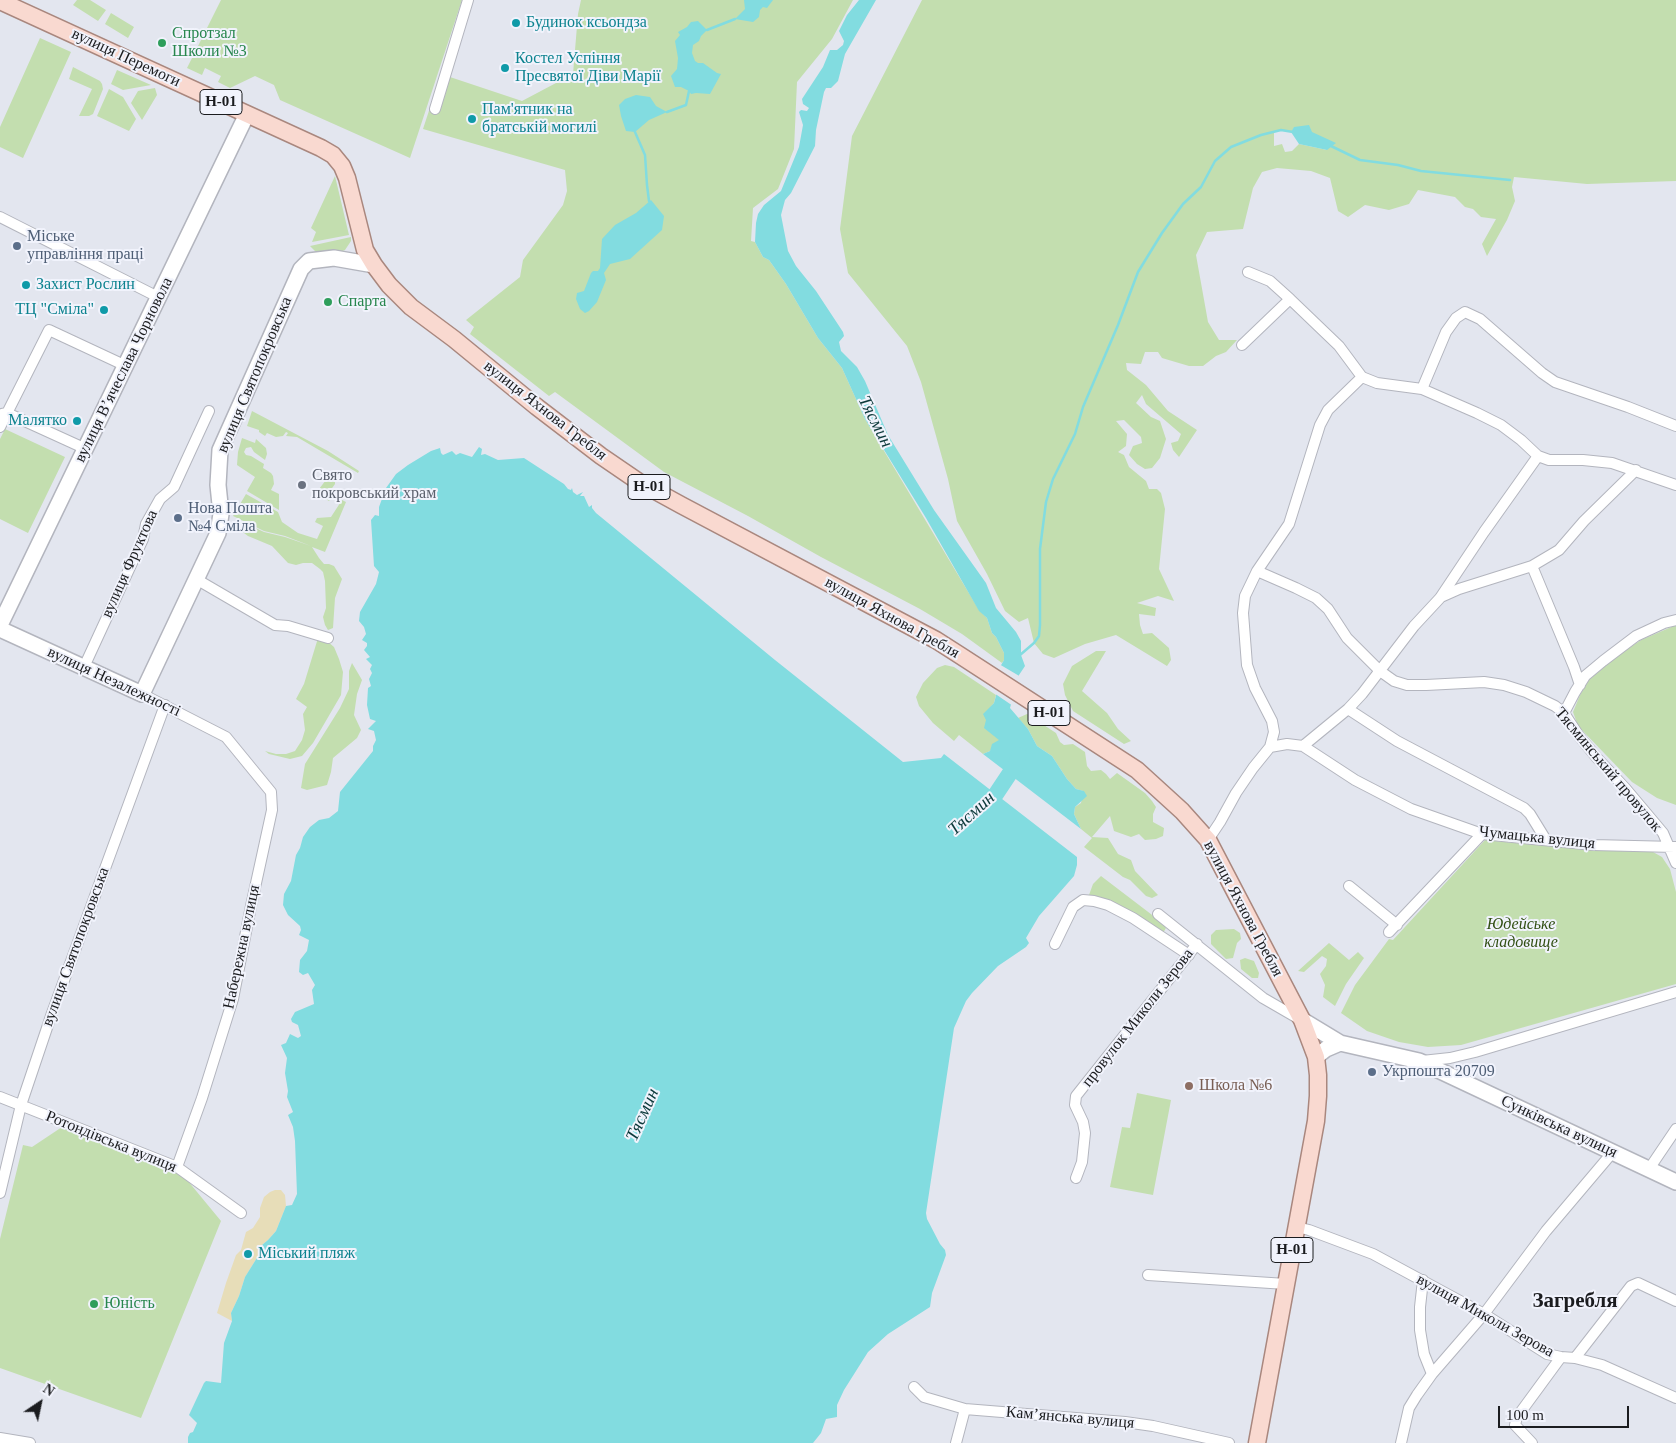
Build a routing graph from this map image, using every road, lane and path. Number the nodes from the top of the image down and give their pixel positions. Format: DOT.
graph roads {
  1 [pos="468,0"];
  2 [pos="0,1"];
  3 [pos="434,109"];
  4 [pos="247,114"];
  5 [pos="0,217"];
  6 [pos="365,250"];
  7 [pos="347,259"];
  8 [pos="374,266"];
  9 [pos="1248,272"];
  10 [pos="158,297"];
  11 [pos="1290,299"];
  12 [pos="1242,345"];
  13 [pos="124,365"];
  14 [pos="1362,377"];
  15 [pos="1422,388"];
  16 [pos="209,411"];
  17 [pos="4,414"];
  18 [pos="1676,426"];
  19 [pos="0,427"];
  20 [pos="86,449"];
  21 [pos="1538,456"];
  22 [pos="1636,470"];
  23 [pos="1676,485"];
  24 [pos="1532,566"];
  25 [pos="1257,571"];
  26 [pos="196,579"];
  27 [pos="1440,598"];
  28 [pos="1676,620"];
  29 [pos="0,625"];
  30 [pos="0,629"];
  31 [pos="328,638"];
  32 [pos="84,667"];
  33 [pos="1380,671"];
  34 [pos="1580,685"];
  35 [pos="142,694"];
  36 [pos="165,704"];
  37 [pos="1348,709"];
  38 [pos="1564,713"];
  39 [pos="1274,732"];
  40 [pos="226,737"];
  41 [pos="1287,744"];
  42 [pos="1303,746"];
  43 [pos="1270,747"];
  44 [pos="1482,834"];
  45 [pos="1208,840"];
  46 [pos="1546,840"];
  47 [pos="1673,847"];
  48 [pos="1676,863"];
  49 [pos="1349,886"];
  50 [pos="1158,914"];
  51 [pos="1054,944"];
  52 [pos="1197,944"];
  53 [pos="1189,955"];
  54 [pos="1676,992"];
  55 [pos="1302,1020"];
  56 [pos="1340,1043"];
  57 [pos="1316,1057"];
  58 [pos="1418,1061"];
  59 [pos="0,1097"];
  60 [pos="21,1105"];
  61 [pos="1676,1129"];
  62 [pos="1612,1153"];
  63 [pos="177,1167"];
  64 [pos="1648,1168"];
  65 [pos="1076,1178"];
  66 [pos="1676,1182"];
  67 [pos="0,1193"];
  68 [pos="241,1213"];
  69 [pos="1296,1227"];
  70 [pos="1148,1275"];
  71 [pos="1423,1280"];
  72 [pos="1286,1284"];
  73 [pos="1676,1301"];
  74 [pos="1484,1314"];
  75 [pos="1561,1357"];
  76 [pos="1575,1358"];
  77 [pos="1432,1374"];
  78 [pos="914,1387"];
  79 [pos="1676,1398"];
  80 [pos="965,1410"];
  81 [pos="0,1438"];
  82 [pos="30,1443"];
  83 [pos="956,1443"];
  84 [pos="1229,1443"];
  85 [pos="1257,1443"];
  86 [pos="1401,1443"];
  87 [pos="1532,1443"];
  1 -- 3 [label="street"];
  2 -- 4 [label="main road, вулиця Перемоги / Н-01"];
  4 -- 6 [label="main road, вулиця Перемоги / Н-01"];
  4 -- 10 [label="street, вулиця Вʼячеслава Чорновола"];
  5 -- 10 [label="street"];
  6 -- 7 [label="street"];
  6 -- 8 [label="main road, вулиця Перемоги / Н-01"];
  7 -- 8 [label="street, вулиця Святопокровська"];
  7 -- 26 [label="street, вулиця Святопокровська"];
  8 -- 45 [label="main road, вулиця Яхнова Гребля / Н-01"];
  9 -- 11 [label="street"];
  10 -- 13 [label="street, вулиця Вʼячеслава Чорновола"];
  11 -- 12 [label="street"];
  11 -- 14 [label="street"];
  13 -- 17 [label="street"];
  13 -- 20 [label="street, вулиця Вʼячеслава Чорновола"];
  14 -- 15 [label="street"];
  14 -- 25 [label="street"];
  15 -- 18 [label="street"];
  15 -- 21 [label="street"];
  16 -- 32 [label="street, вулиця Фруктова"];
  17 -- 19 [label="street"];
  17 -- 20 [label="street"];
  20 -- 29 [label="street, вулиця Вʼячеслава Чорновола"];
  21 -- 22 [label="street"];
  21 -- 27 [label="street"];
  22 -- 23 [label="street"];
  22 -- 24 [label="street"];
  24 -- 27 [label="street"];
  24 -- 34 [label="street"];
  25 -- 33 [label="street, Тясминський провулок"];
  25 -- 39 [label="street"];
  26 -- 31 [label="street"];
  26 -- 35 [label="street, вулиця Святопокровська"];
  27 -- 33 [label="street"];
  28 -- 34 [label="street"];
  30 -- 32 [label="street, вулиця Незалежності"];
  32 -- 35 [label="street, вулиця Незалежності"];
  33 -- 37 [label="street"];
  33 -- 38 [label="street, Тясминський провулок"];
  34 -- 38 [label="street"];
  35 -- 36 [label="street, вулиця Незалежності"];
  36 -- 40 [label="street, вулиця Незалежності"];
  36 -- 60 [label="street, вулиця Святопокровська"];
  37 -- 42 [label="street"];
  37 -- 46 [label="street"];
  38 -- 47 [label="street, Тясминський провулок"];
  39 -- 41 [label="street"];
  39 -- 43 [label="street"];
  40 -- 63 [label="street, Набережна вулиця"];
  41 -- 42 [label="street, Чумацька вулиця"];
  41 -- 43 [label="street, Чумацька вулиця"];
  42 -- 44 [label="street, Чумацька вулиця"];
  43 -- 45 [label="street"];
  44 -- 46 [label="street, Чумацька вулиця"];
  44 -- 49 [label="street"];
  45 -- 55 [label="main road, вулиця Яхнова Гребля / Н-01"];
  46 -- 47 [label="street, Чумацька вулиця"];
  47 -- 48 [label="street, Тясминський провулок"];
  50 -- 52 [label="street, Сунківська вулиця"];
  51 -- 53 [label="street"];
  52 -- 53 [label="street, провулок Миколи Зерова"];
  52 -- 55 [label="street, Сунківська вулиця"];
  53 -- 65 [label="street, провулок Миколи Зерова"];
  54 -- 58 [label="street"];
  55 -- 56 [label="street, Сунківська вулиця"];
  55 -- 57 [label="main road, вулиця Яхнова Гребля / Н-01"];
  56 -- 57 [label="street"];
  56 -- 58 [label="street, Сунківська вулиця"];
  57 -- 69 [label="main road, Н-01"];
  58 -- 62 [label="street, Сунківська вулиця"];
  59 -- 60 [label="street, Ротондівська вулиця"];
  60 -- 63 [label="street, Ротондівська вулиця"];
  60 -- 67 [label="street, вулиця Святопокровська"];
  61 -- 64 [label="street"];
  62 -- 64 [label="street, Сунківська вулиця"];
  62 -- 74 [label="street"];
  63 -- 68 [label="street, Ротондівська вулиця"];
  64 -- 66 [label="street, Сунківська вулиця"];
  69 -- 71 [label="street, вулиця Миколи Зерова"];
  69 -- 72 [label="main road, Н-01"];
  70 -- 72 [label="street"];
  71 -- 74 [label="street, вулиця Миколи Зерова"];
  71 -- 77 [label="street"];
  72 -- 85 [label="main road, Н-01"];
  73 -- 76 [label="street"];
  74 -- 75 [label="street, вулиця Миколи Зерова"];
  74 -- 77 [label="street"];
  75 -- 76 [label="street, вулиця Миколи Зерова"];
  75 -- 87 [label="street"];
  76 -- 79 [label="street, вулиця Миколи Зерова"];
  77 -- 86 [label="street"];
  78 -- 80 [label="street, Камʼянська вулиця"];
  80 -- 83 [label="street"];
  80 -- 84 [label="street, Камʼянська вулиця"];
  81 -- 82 [label="street"];
}
